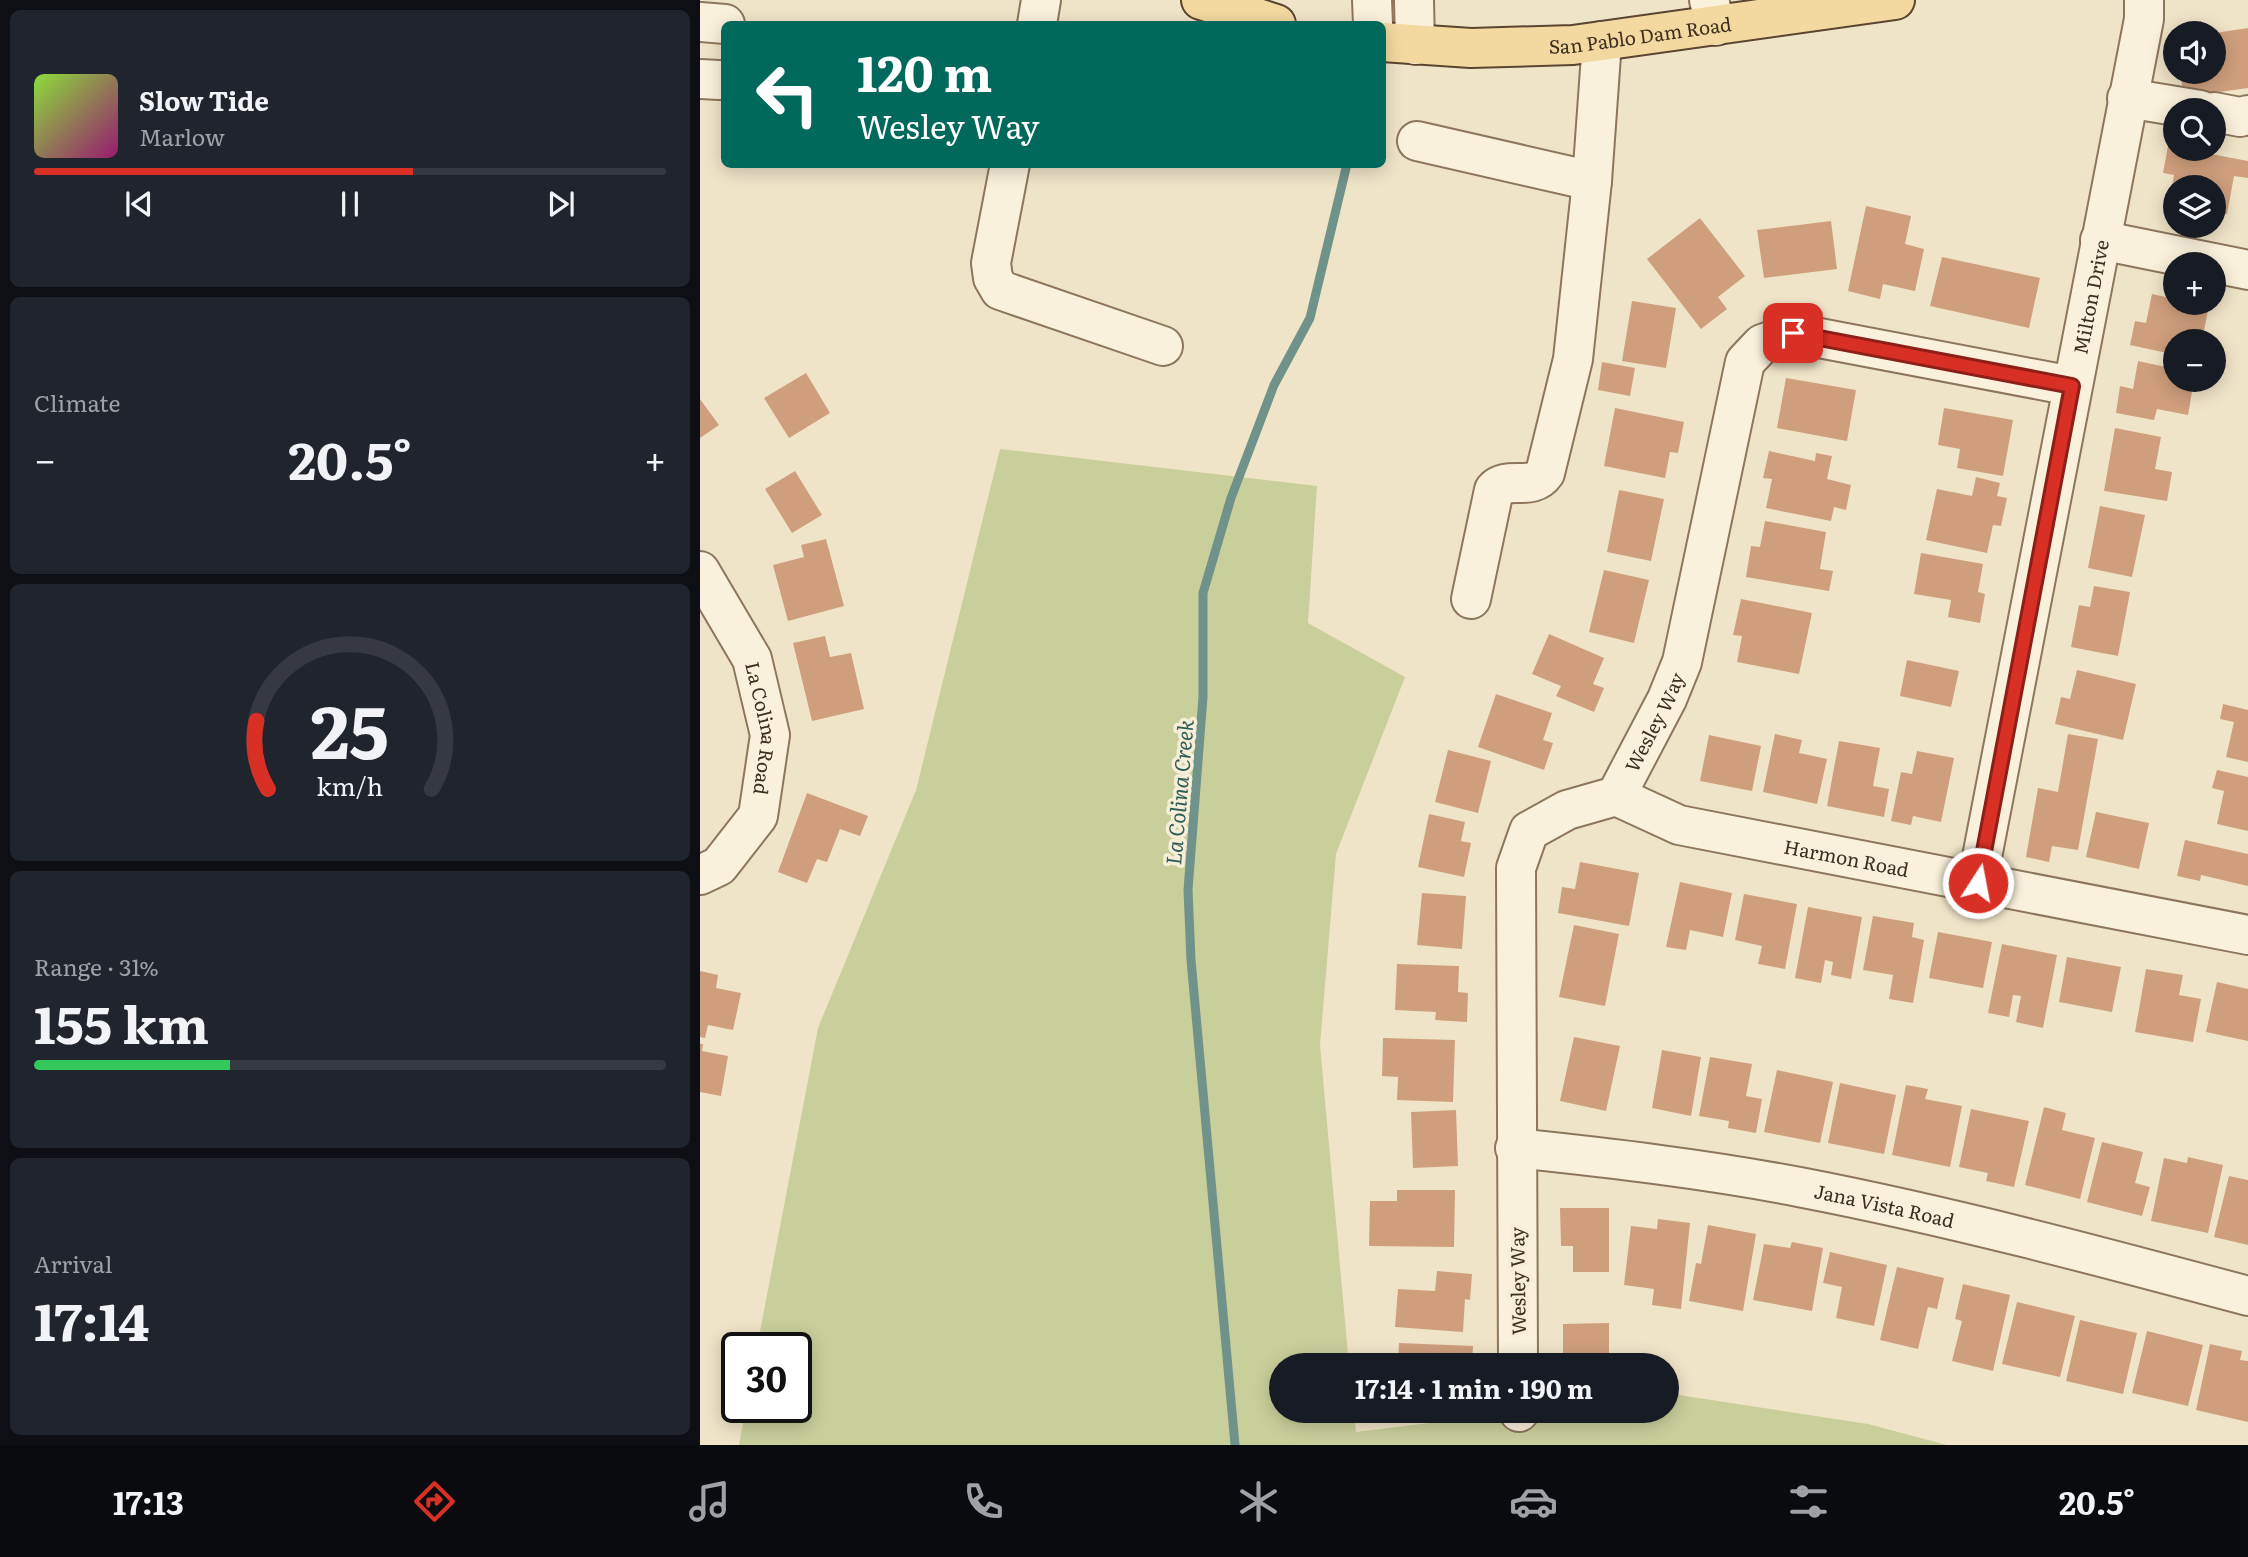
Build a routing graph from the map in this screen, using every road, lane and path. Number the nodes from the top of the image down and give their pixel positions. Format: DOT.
graph roads {
  1 [pos="1041,0"];
  2 [pos="1201,0"];
  3 [pos="1371,0"];
  4 [pos="1414,0"];
  5 [pos="1895,0"];
  6 [pos="2144,0"];
  7 [pos="1712,13"];
  8 [pos="1038,21"];
  9 [pos="1267,21"];
  10 [pos="1373,21"];
  11 [pos="700,22"];
  12 [pos="721,24"];
  13 [pos="1602,41"];
  14 [pos="1399,43"];
  15 [pos="2127,98"];
  16 [pos="2163,104"];
  17 [pos="2226,115"];
  18 [pos="2248,115"];
  19 [pos="1417,141"];
  20 [pos="1009,168"];
  21 [pos="1592,181"];
  22 [pos="2100,240"];
  23 [pos="2248,270"];
  24 [pos="1163,346"];
  25 [pos="2072,386"];
  26 [pos="700,571"];
  27 [pos="1471,599"];
  28 [pos="1616,796"];
  29 [pos="700,875"];
  30 [pos="1978,883"];
  31 [pos="2248,935"];
  32 [pos="1515,1148"];
  33 [pos="2248,1296"];
  34 [pos="1518,1353"];
  1 -- 8 [label="street"];
  2 -- 9 [label="main road"];
  3 -- 10 [label="street"];
  4 -- 14 [label="street"];
  5 -- 7 [label="main road, San Pablo Dam Road"];
  6 -- 15 [label="street, Milton Drive"];
  7 -- 13 [label="main road, San Pablo Dam Road"];
  11 -- 12 [label="street"];
  13 -- 14 [label="main road, San Pablo Dam Road"];
  13 -- 21 [label="street"];
  15 -- 16 [label="street"];
  15 -- 22 [label="street, Milton Drive"];
  17 -- 18 [label="street"];
  19 -- 21 [label="street"];
  20 -- 24 [label="street"];
  21 -- 27 [label="street"];
  22 -- 23 [label="street"];
  22 -- 25 [label="street, Milton Drive"];
  25 -- 28 [label="street, Wesley Way"];
  25 -- 30 [label="street, Milton Drive"];
  26 -- 29 [label="street, La Colina Road"];
  28 -- 30 [label="street, Harmon Road"];
  28 -- 32 [label="street, Wesley Way"];
  30 -- 31 [label="street, Harmon Road"];
  32 -- 33 [label="street, Jana Vista Road"];
  32 -- 34 [label="street, Wesley Way"];
}
